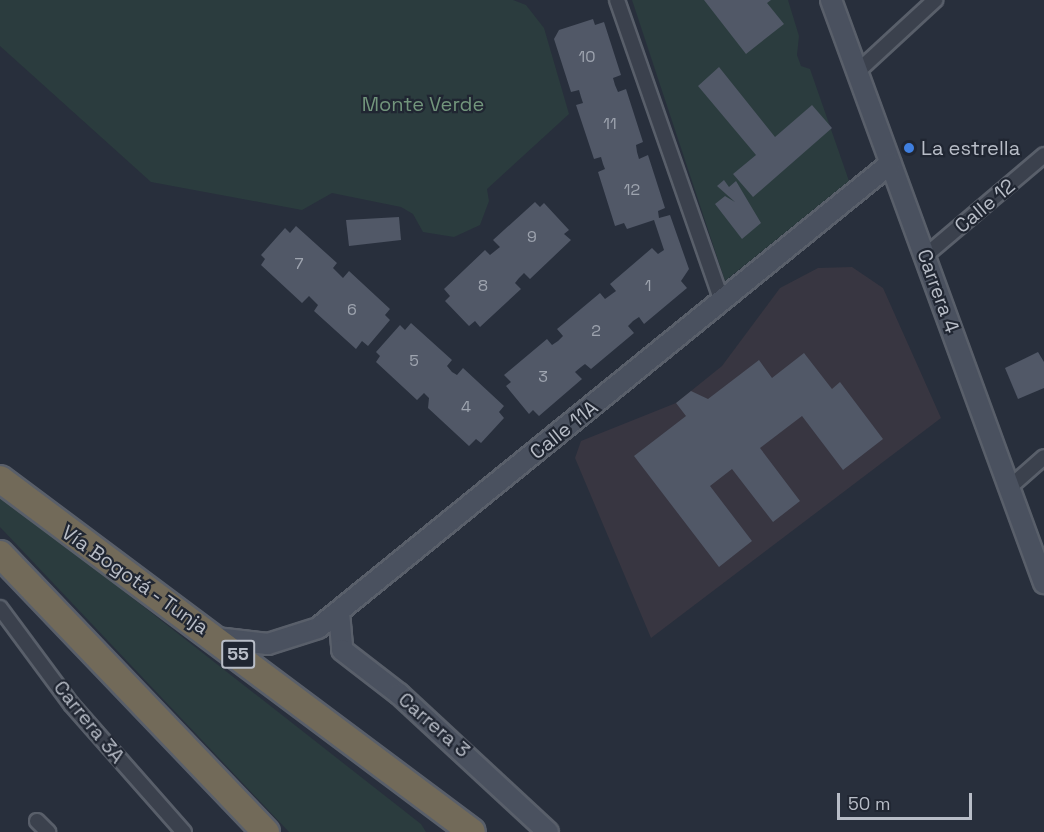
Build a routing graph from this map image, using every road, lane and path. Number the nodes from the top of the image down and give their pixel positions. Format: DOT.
graph roads {
  1 [pos="617,0"];
  2 [pos="831,0"];
  3 [pos="935,0"];
  4 [pos="856,73"];
  5 [pos="1044,155"];
  6 [pos="890,164"];
  7 [pos="925,256"];
  8 [pos="722,301"];
  9 [pos="1044,458"];
  10 [pos="0,479"];
  11 [pos="1010,488"];
  12 [pos="0,554"];
  13 [pos="1044,583"];
  14 [pos="0,608"];
  15 [pos="339,612"];
  16 [pos="216,638"];
  17 [pos="37,821"];
  18 [pos="467,828"];
  19 [pos="48,832"];
  20 [pos="184,832"];
  21 [pos="266,832"];
  22 [pos="548,832"];
  1 -- 8 [label="street"];
  2 -- 4 [label="street, Carrera 4"];
  3 -- 4 [label="street"];
  4 -- 6 [label="street, Carrera 4"];
  5 -- 7 [label="street, Calle 12"];
  6 -- 7 [label="street, Carrera 4"];
  6 -- 8 [label="street, Calle 11A"];
  7 -- 11 [label="street, Carrera 4"];
  8 -- 15 [label="street, Calle 11A"];
  9 -- 11 [label="street"];
  10 -- 16 [label="highway, Vía Bogotá - Tunja / 55"];
  11 -- 13 [label="street, Carrera 4"];
  12 -- 21 [label="highway"];
  14 -- 20 [label="street, Carrera 3A"];
  15 -- 16 [label="street, Calle 11A"];
  15 -- 22 [label="street, Carrera 3"];
  16 -- 18 [label="highway, Vía Bogotá - Tunja / 55"];
  17 -- 19 [label="street"];
}
